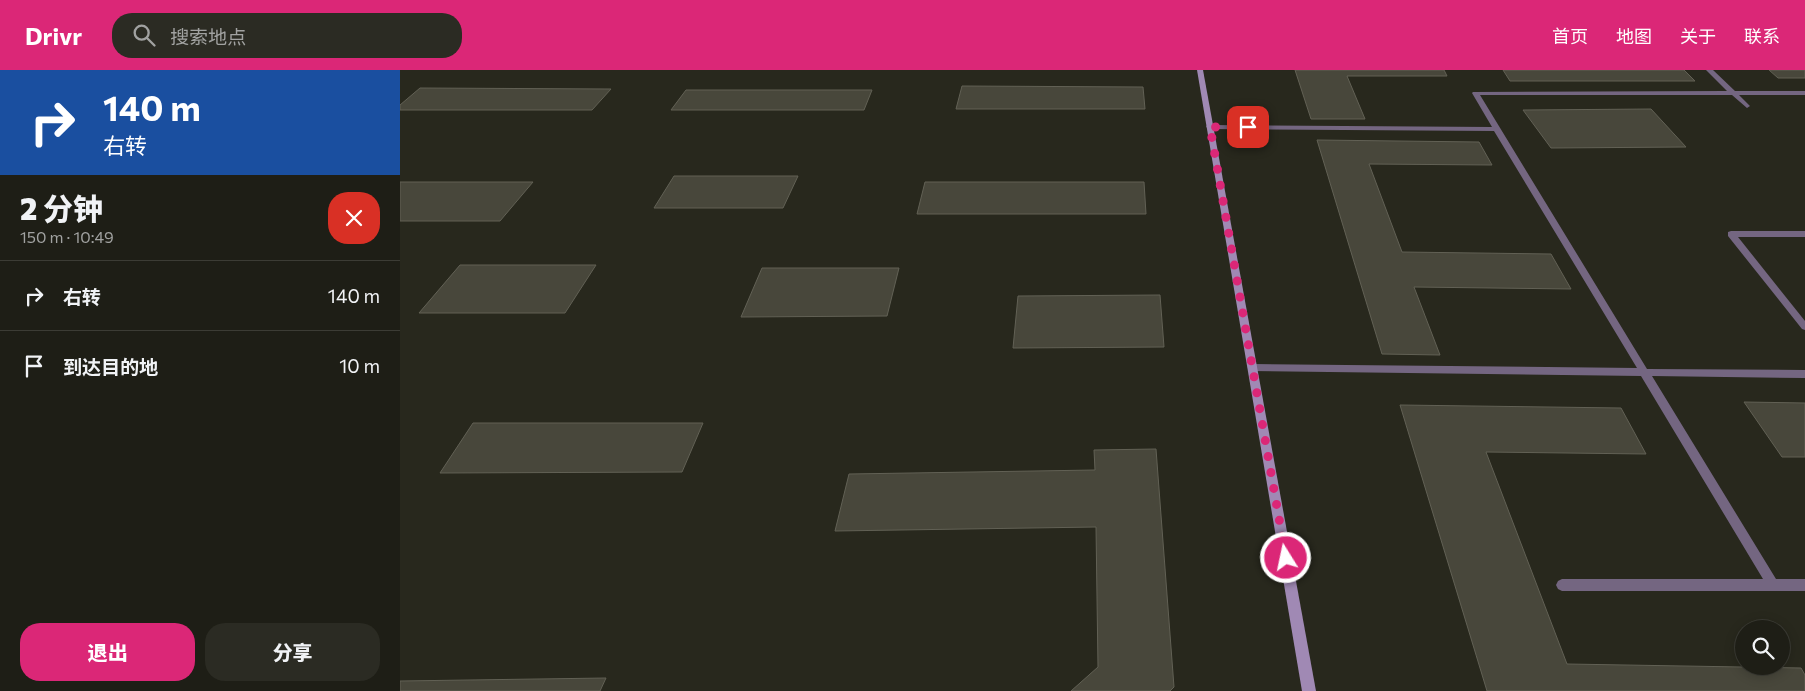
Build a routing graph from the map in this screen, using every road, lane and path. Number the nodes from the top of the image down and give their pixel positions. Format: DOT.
graph roads {
  1 [pos="1200,70"];
  2 [pos="1709,70"];
  3 [pos="1734,93"];
  4 [pos="1805,93"];
  5 [pos="1747,106"];
  6 [pos="1210,127"];
  7 [pos="1496,129"];
  8 [pos="1805,234"];
  9 [pos="1805,326"];
  10 [pos="1253,368"];
  11 [pos="1644,372"];
  12 [pos="1805,374"];
  13 [pos="1562,585"];
  14 [pos="1773,585"];
  15 [pos="1805,585"];
  16 [pos="1309,691"];
  1 -- 6 [label="street"];
  2 -- 3 [label="street"];
  3 -- 4 [label="street"];
  3 -- 5 [label="street"];
  3 -- 7 [label="street"];
  6 -- 7 [label="street"];
  6 -- 10 [label="street"];
  7 -- 11 [label="street"];
  8 -- 9 [label="street"];
  10 -- 11 [label="street"];
  10 -- 16 [label="street"];
  11 -- 12 [label="street"];
  11 -- 14 [label="street"];
  13 -- 14 [label="street"];
  14 -- 15 [label="street"];
}
